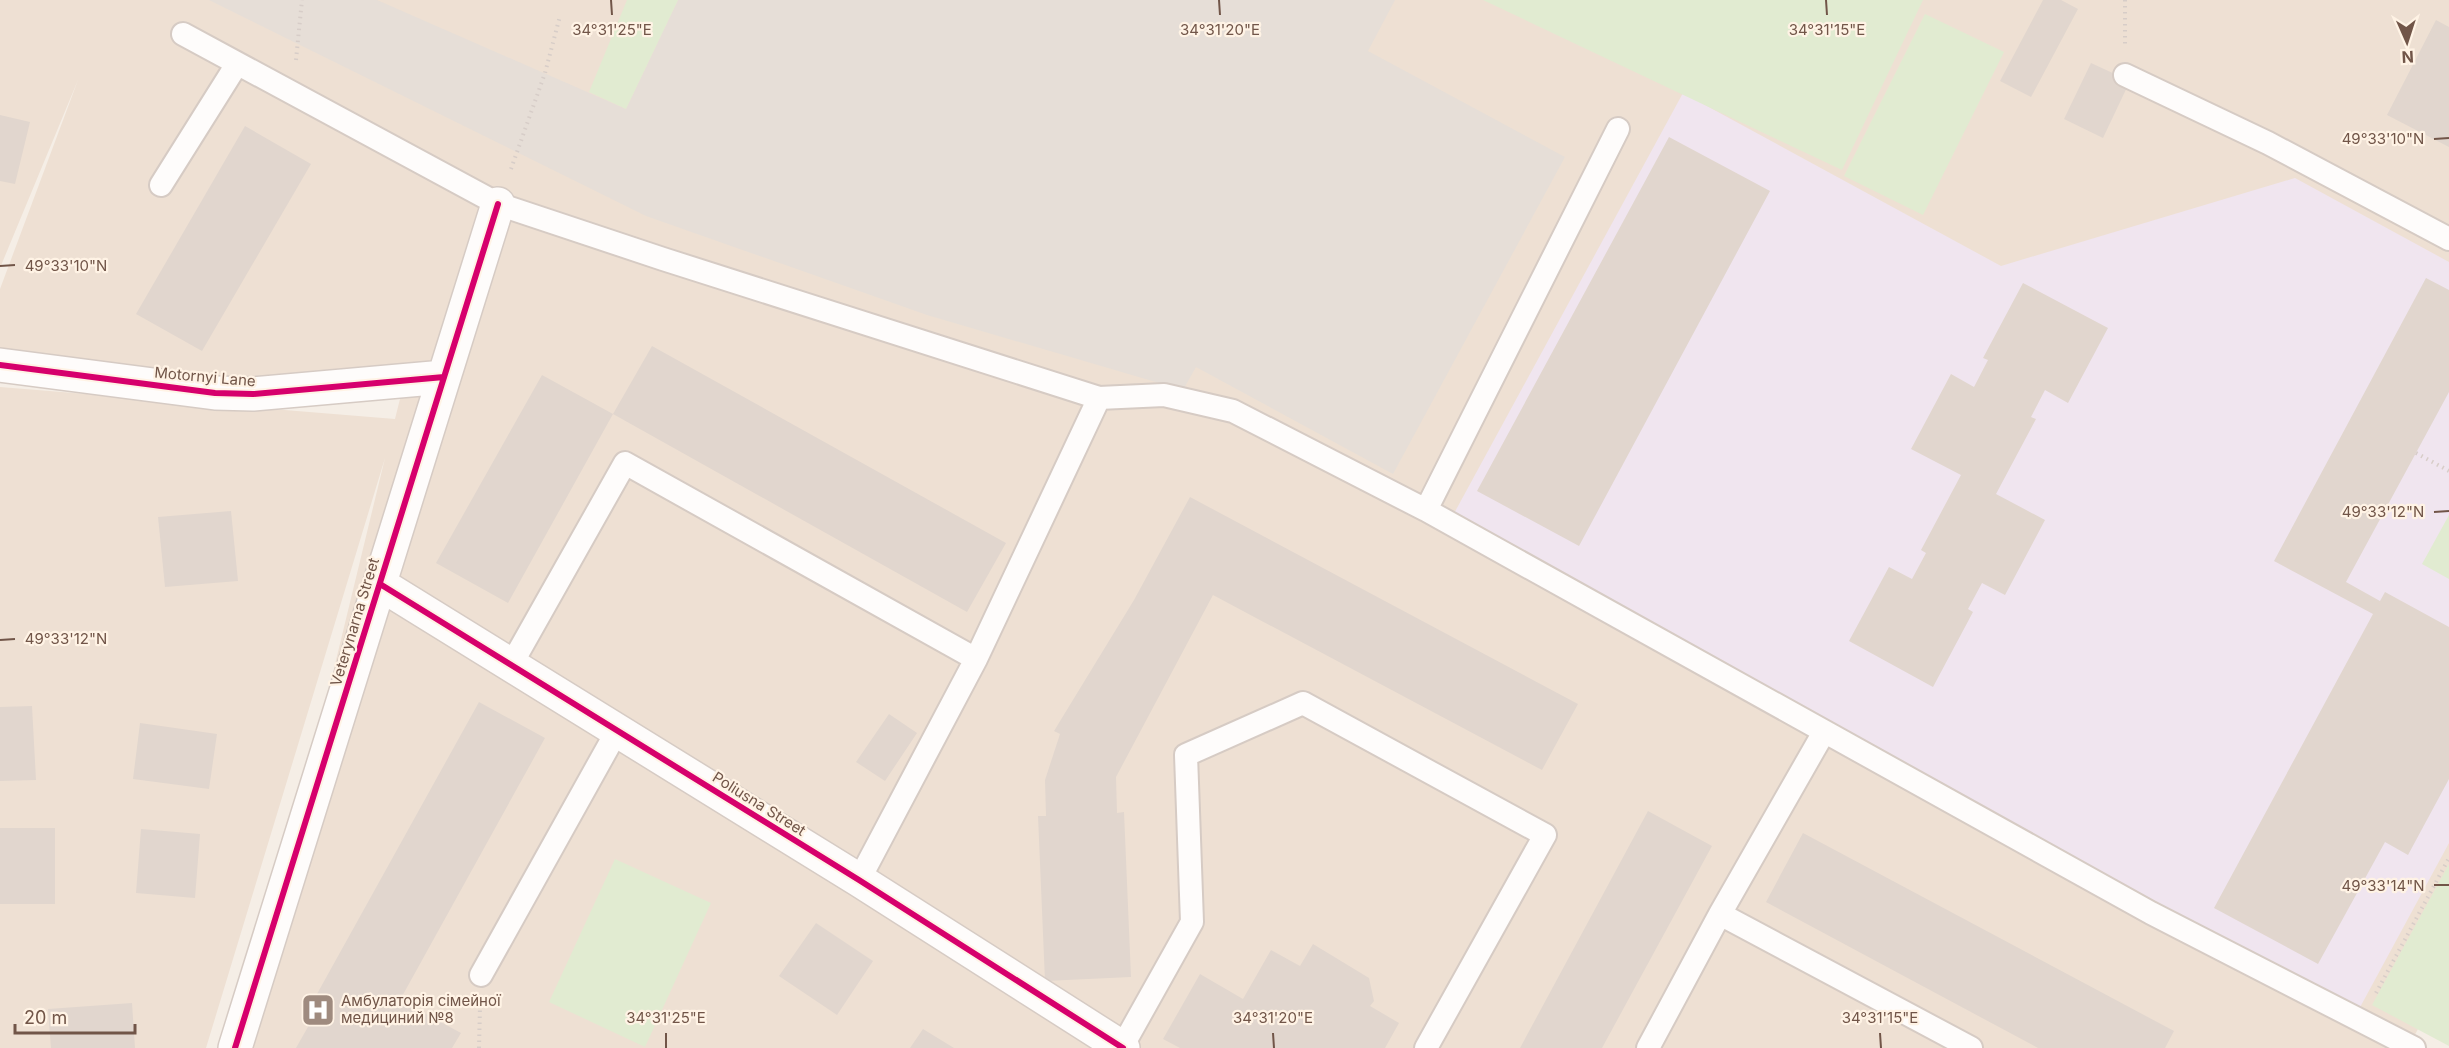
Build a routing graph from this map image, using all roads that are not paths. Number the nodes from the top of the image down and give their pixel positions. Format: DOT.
graph roads {
  1 [pos="183,34"];
  2 [pos="237,64"];
  3 [pos="2125,75"];
  4 [pos="1618,129"];
  5 [pos="161,185"];
  6 [pos="498,204"];
  7 [pos="2449,239"];
  8 [pos="0,365"];
  9 [pos="444,378"];
  10 [pos="1099,398"];
  11 [pos="1426,510"];
  12 [pos="380,584"];
  13 [pos="976,659"];
  14 [pos="511,665"];
  15 [pos="617,731"];
  16 [pos="1824,732"];
  17 [pos="859,880"];
  18 [pos="1720,914"];
  19 [pos="481,975"];
  20 [pos="235,1048"];
  21 [pos="1122,1048"];
  22 [pos="1426,1048"];
  23 [pos="1648,1048"];
  24 [pos="1971,1048"];
  25 [pos="2414,1048"];
  1 -- 2 [label="lane"];
  2 -- 5 [label="lane"];
  2 -- 6 [label="lane"];
  3 -- 7 [label="lane"];
  4 -- 11 [label="lane"];
  6 -- 9 [label="street, Veterynarna Street"];
  6 -- 10 [label="lane"];
  8 -- 9 [label="street, Motornyi Lane"];
  9 -- 12 [label="street, Veterynarna Street"];
  10 -- 11 [label="lane"];
  10 -- 13 [label="lane"];
  11 -- 16 [label="lane"];
  12 -- 14 [label="street, Poliusna Street"];
  12 -- 20 [label="street, Veterynarna Street"];
  13 -- 14 [label="lane"];
  13 -- 17 [label="lane"];
  14 -- 15 [label="street, Poliusna Street"];
  15 -- 17 [label="street, Poliusna Street"];
  15 -- 19 [label="lane"];
  16 -- 18 [label="lane"];
  16 -- 25 [label="lane"];
  17 -- 21 [label="street, Poliusna Street"];
  18 -- 23 [label="lane"];
  18 -- 24 [label="lane"];
  21 -- 22 [label="lane"];
}
